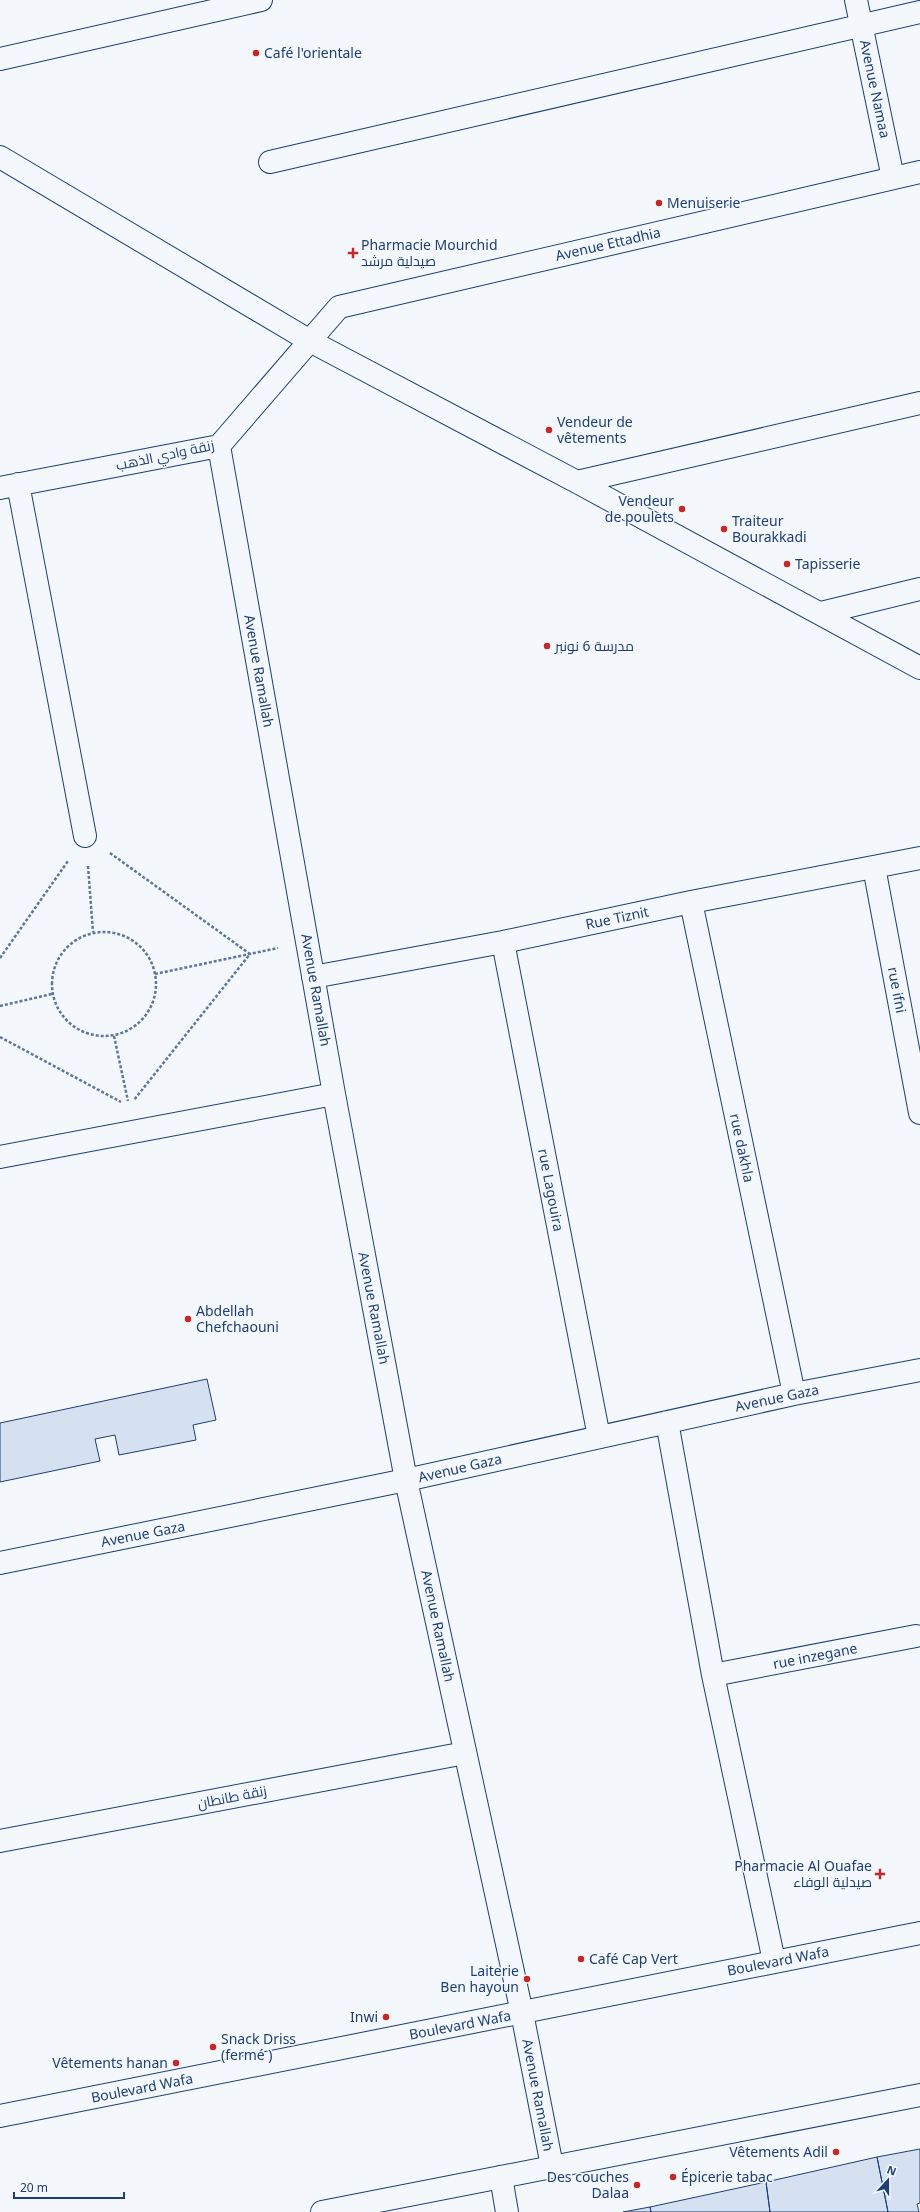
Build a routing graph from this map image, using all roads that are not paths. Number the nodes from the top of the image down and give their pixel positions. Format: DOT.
graph roads {
  1 [pos="262,0"];
  2 [pos="856,0"];
  3 [pos="920,12"];
  4 [pos="862,26"];
  5 [pos="0,59"];
  6 [pos="0,157"];
  7 [pos="270,162"];
  8 [pos="920,172"];
  9 [pos="894,178"];
  10 [pos="310,341"];
  11 [pos="920,403"];
  12 [pos="219,446"];
  13 [pos="577,482"];
  14 [pos="9,486"];
  15 [pos="920,589"];
  16 [pos="821,614"];
  17 [pos="920,668"];
  18 [pos="85,836"];
  19 [pos="920,858"];
  20 [pos="874,867"];
  21 [pos="691,902"];
  22 [pos="503,942"];
  23 [pos="313,976"];
  24 [pos="334,1094"];
  25 [pos="920,1113"];
  26 [pos="0,1157"];
  27 [pos="920,1370"];
  28 [pos="794,1394"];
  29 [pos="667,1422"];
  30 [pos="599,1437"];
  31 [pos="406,1480"];
  32 [pos="0,1563"];
  33 [pos="916,1636"];
  34 [pos="713,1675"];
  35 [pos="465,1753"];
  36 [pos="0,1842"];
  37 [pos="920,1933"];
  38 [pos="774,1961"];
  39 [pos="522,2013"];
  40 [pos="920,2095"];
  41 [pos="0,2116"];
  42 [pos="552,2166"];
  43 [pos="501,2177"];
  44 [pos="322,2212"];
  45 [pos="506,2212"];
  1 -- 5 [label="street"];
  2 -- 4 [label="street, Avenue Namaa"];
  3 -- 4 [label="street"];
  4 -- 7 [label="street"];
  4 -- 9 [label="street, Avenue Namaa"];
  6 -- 10 [label="street"];
  8 -- 9 [label="street, Avenue Ettadhia"];
  9 -- 10 [label="street, Avenue Ettadhia"];
  10 -- 12 [label="street, زنقة وادي الذهب"];
  10 -- 13 [label="street"];
  11 -- 13 [label="street"];
  12 -- 14 [label="street, زنقة وادي الذهب"];
  12 -- 23 [label="street, Avenue Ramallah"];
  13 -- 16 [label="street"];
  14 -- 18 [label="street"];
  15 -- 16 [label="street"];
  16 -- 17 [label="street"];
  19 -- 20 [label="street, Rue Tiznit"];
  20 -- 21 [label="street, Rue Tiznit"];
  20 -- 25 [label="street, rue ifni"];
  21 -- 22 [label="street, Rue Tiznit"];
  21 -- 28 [label="street, rue dakhla"];
  22 -- 23 [label="street, Rue Tiznit"];
  22 -- 30 [label="street, rue Lagouira"];
  23 -- 24 [label="street, Avenue Ramallah"];
  24 -- 26 [label="street"];
  24 -- 31 [label="street, Avenue Ramallah"];
  27 -- 28 [label="street, Avenue Gaza"];
  28 -- 29 [label="street, Avenue Gaza"];
  29 -- 30 [label="street, Avenue Gaza"];
  29 -- 34 [label="street"];
  30 -- 31 [label="street, Avenue Gaza"];
  31 -- 32 [label="street, Avenue Gaza"];
  31 -- 35 [label="street, Avenue Ramallah"];
  33 -- 34 [label="street, rue inzegane"];
  34 -- 38 [label="street"];
  35 -- 36 [label="street, زنقة طانطان"];
  35 -- 39 [label="street, Avenue Ramallah"];
  37 -- 38 [label="street, Boulevard Wafa"];
  38 -- 39 [label="street, Boulevard Wafa"];
  39 -- 41 [label="street, Boulevard Wafa"];
  39 -- 42 [label="street, Avenue Ramallah"];
  40 -- 42 [label="street"];
  42 -- 43 [label="street"];
  43 -- 44 [label="street"];
  43 -- 45 [label="street"];
}
